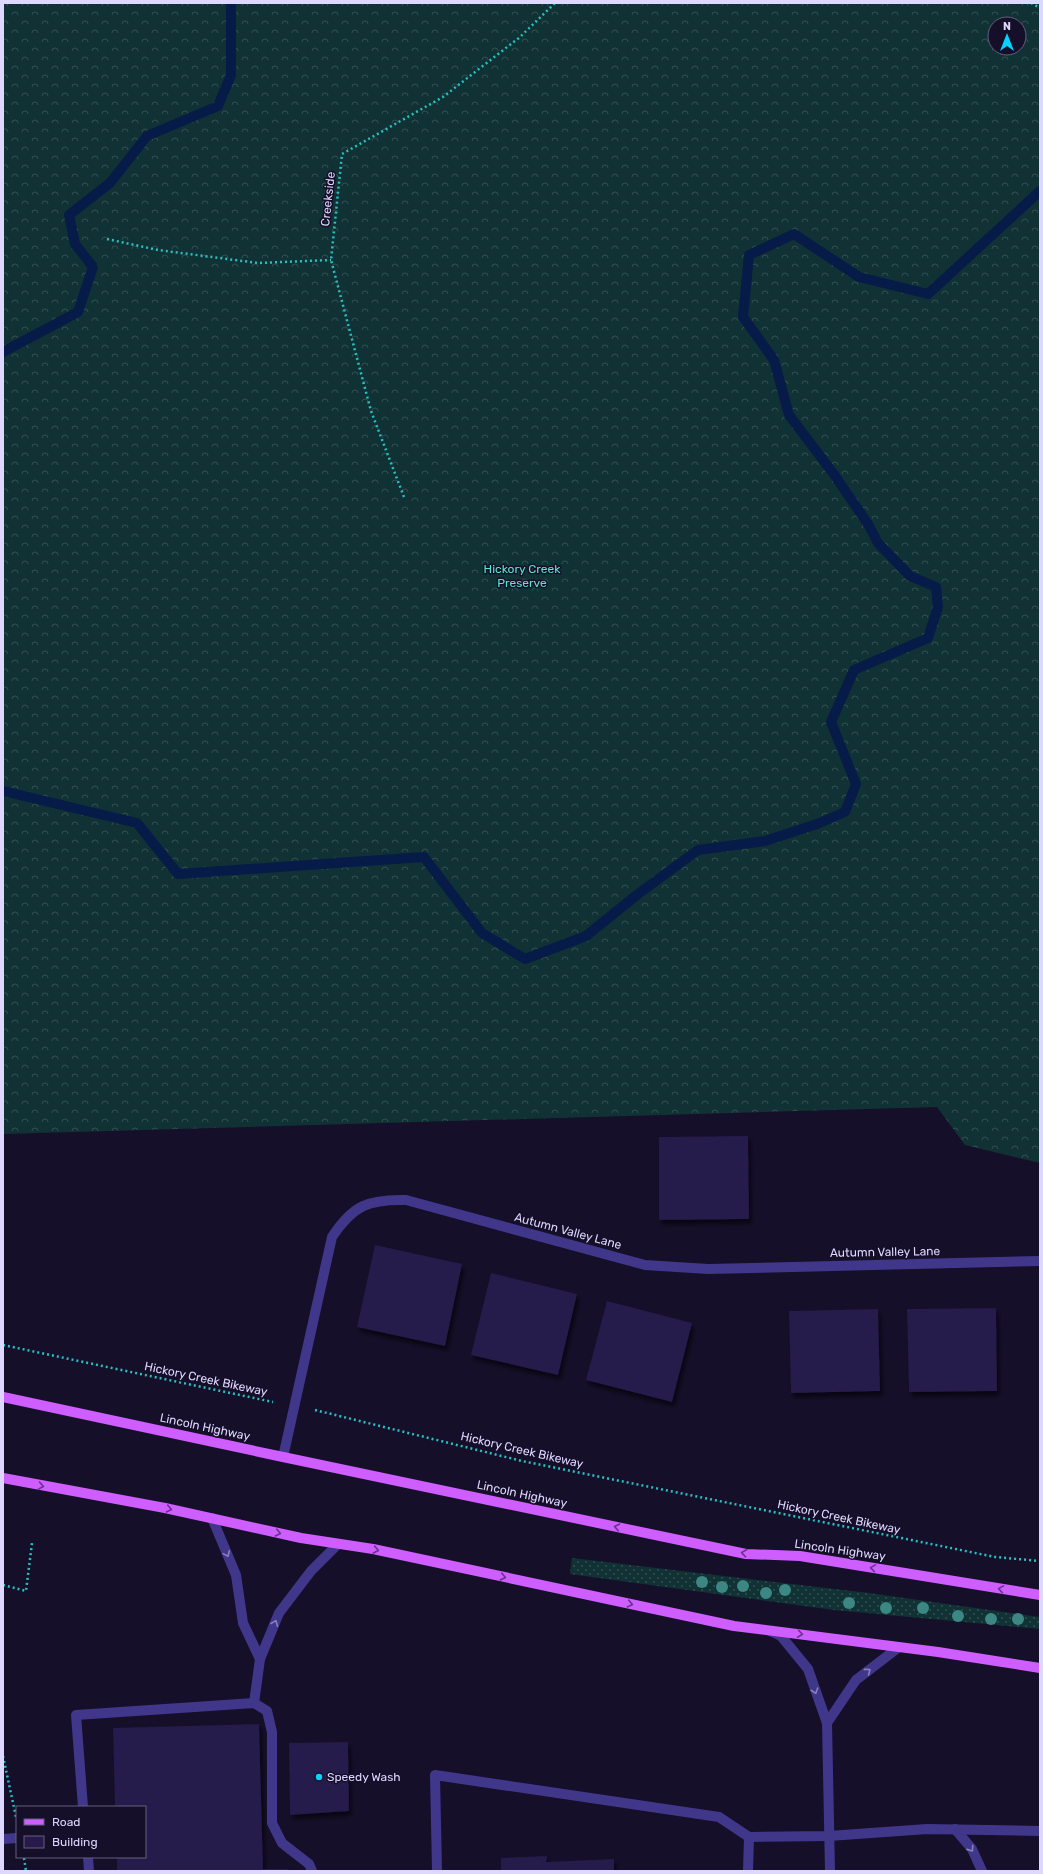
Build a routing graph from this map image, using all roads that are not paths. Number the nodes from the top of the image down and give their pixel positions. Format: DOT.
graph roads {
  1 [pos="1040,1261"];
  2 [pos="3,1397"];
  3 [pos="283,1457"];
  4 [pos="3,1478"];
  5 [pos="212,1518"];
  6 [pos="338,1544"];
  7 [pos="1040,1595"];
  8 [pos="766,1630"];
  9 [pos="899,1647"];
  10 [pos="260,1659"];
  11 [pos="1040,1668"];
  12 [pos="254,1703"];
  13 [pos="827,1723"];
  14 [pos="83,1806"];
  15 [pos="955,1829"];
  16 [pos="1040,1831"];
  17 [pos="829,1836"];
  18 [pos="749,1837"];
  19 [pos="16,1838"];
  20 [pos="3,1839"];
  21 [pos="88,1858"];
  22 [pos="89,1871"];
  23 [pos="312,1871"];
  24 [pos="437,1871"];
  25 [pos="748,1871"];
  26 [pos="830,1871"];
  27 [pos="982,1871"];
  1 -- 3 [label="street, Autumn Valley Lane"];
  2 -- 3 [label="main road, Lincoln Highway"];
  7 -- 3 [label="main road, Lincoln Highway, one-way"];
  4 -- 5 [label="main road, one-way"];
  5 -- 6 [label="main road, one-way"];
  5 -- 10 [label="street, one-way"];
  6 -- 8 [label="main road, one-way"];
  10 -- 6 [label="street, one-way"];
  8 -- 9 [label="main road, one-way"];
  8 -- 13 [label="street, one-way"];
  9 -- 11 [label="main road"];
  13 -- 9 [label="street, one-way"];
  10 -- 12 [label="street"];
  12 -- 14 [label="street"];
  12 -- 23 [label="street"];
  13 -- 17 [label="street"];
  15 -- 16 [label="street"];
  15 -- 17 [label="street"];
  15 -- 27 [label="street, one-way"];
  17 -- 18 [label="street"];
  17 -- 26 [label="street"];
  18 -- 24 [label="street"];
  18 -- 25 [label="street"];
  19 -- 20 [label="street"];
  21 -- 22 [label="street"];
}
